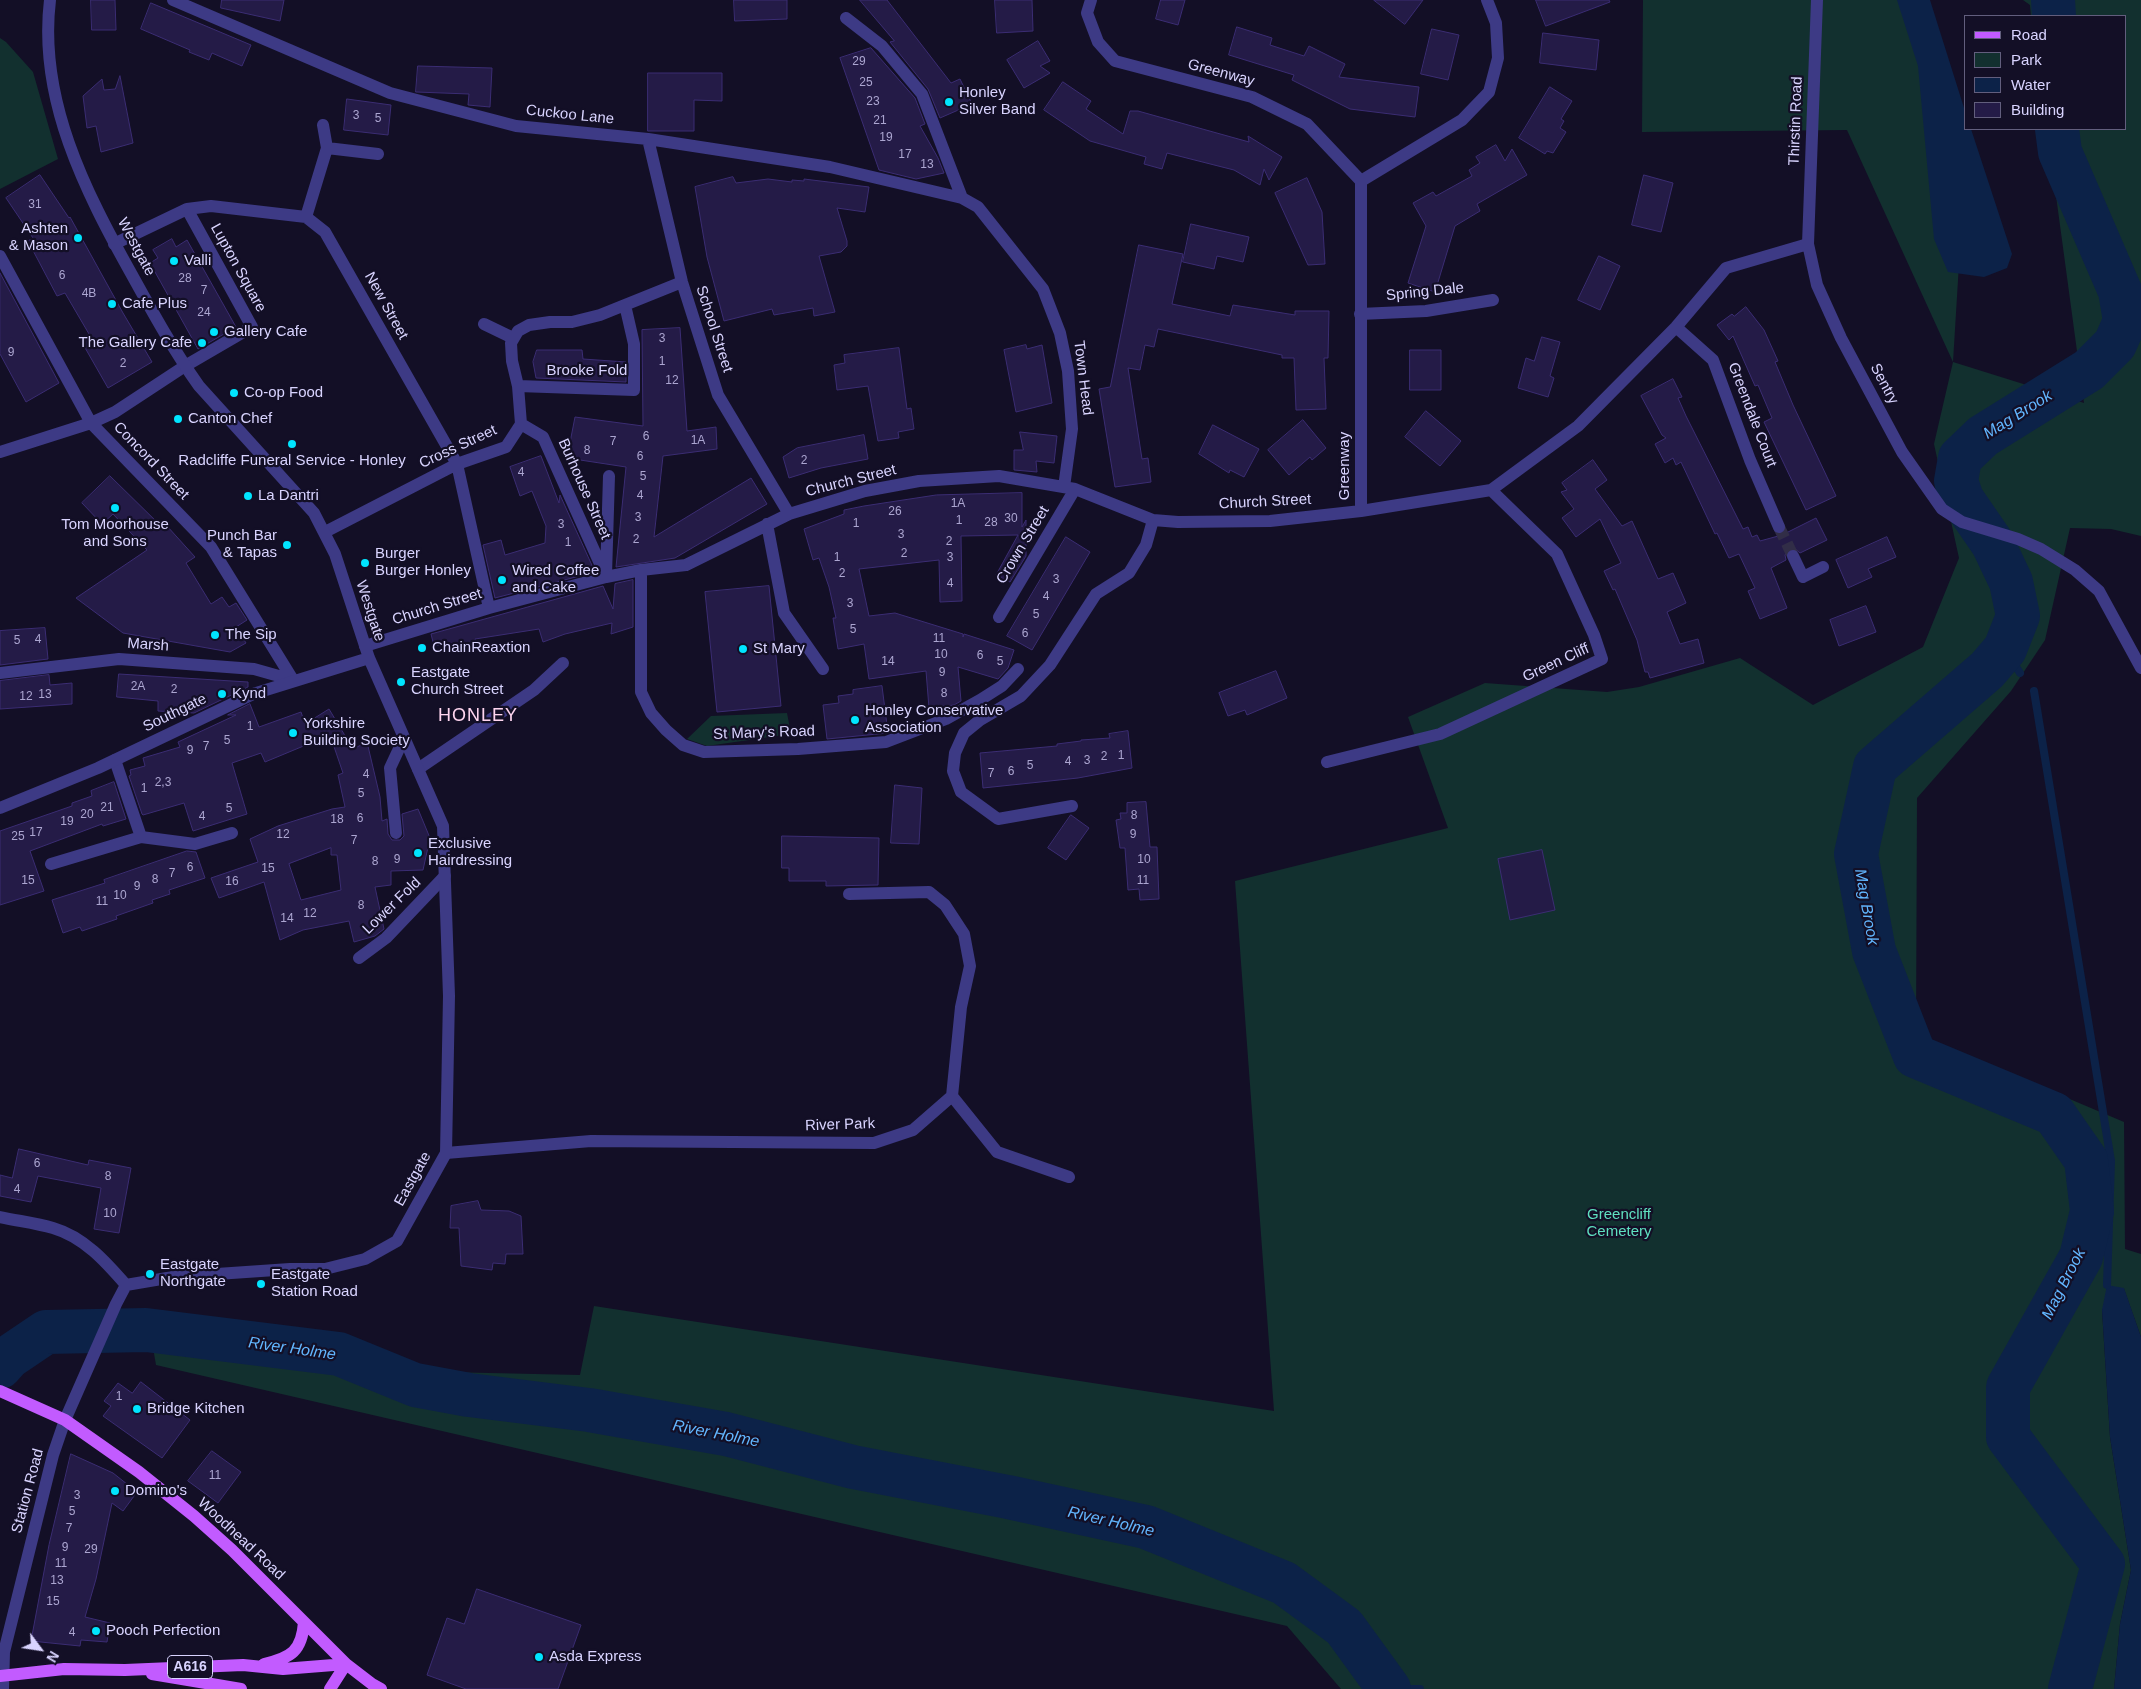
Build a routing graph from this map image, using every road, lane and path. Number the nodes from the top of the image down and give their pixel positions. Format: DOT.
graph roads {
  1 [pos="50,0"];
  2 [pos="174,0"];
  3 [pos="1091,0"];
  4 [pos="1487,0"];
  5 [pos="1817,0"];
  6 [pos="846,18"];
  7 [pos="323,125"];
  8 [pos="648,139"];
  9 [pos="328,148"];
  10 [pos="378,154"];
  11 [pos="1361,181"];
  12 [pos="962,198"];
  13 [pos="978,207"];
  14 [pos="188,209"];
  15 [pos="306,217"];
  16 [pos="114,244"];
  17 [pos="1808,244"];
  18 [pos="0,256"];
  19 [pos="682,282"];
  20 [pos="1493,300"];
  21 [pos="625,305"];
  22 [pos="1360,314"];
  23 [pos="484,324"];
  24 [pos="1676,327"];
  25 [pos="513,338"];
  26 [pos="184,366"];
  27 [pos="518,386"];
  28 [pos="92,423"];
  29 [pos="521,424"];
  30 [pos="0,452"];
  31 [pos="457,464"];
  32 [pos="610,476"];
  33 [pos="1070,488"];
  34 [pos="1491,490"];
  35 [pos="1361,512"];
  36 [pos="789,514"];
  37 [pos="1153,520"];
  38 [pos="767,524"];
  39 [pos="1779,527"];
  40 [pos="325,532"];
  41 [pos="1793,556"];
  42 [pos="1823,567"];
  43 [pos="641,570"];
  44 [pos="606,577"];
  45 [pos="489,608"];
  46 [pos="999,617"];
  47 [pos="367,652"];
  48 [pos="563,663"];
  49 [pos="2141,668"];
  50 [pos="823,669"];
  51 [pos="1018,669"];
  52 [pos="0,672"];
  53 [pos="293,680"];
  54 [pos="404,738"];
  55 [pos="116,760"];
  56 [pos="1327,762"];
  57 [pos="418,769"];
  58 [pos="1072,806"];
  59 [pos="0,808"];
  60 [pos="232,833"];
  61 [pos="396,833"];
  62 [pos="141,837"];
  63 [pos="51,864"];
  64 [pos="445,876"];
  65 [pos="849,894"];
  66 [pos="359,958"];
  67 [pos="952,1096"];
  68 [pos="446,1153"];
  69 [pos="1069,1177"];
  70 [pos="0,1217"];
  71 [pos="126,1285"];
  72 [pos="0,1391"];
  73 [pos="65,1420"];
  74 [pos="304,1622"];
  75 [pos="346,1664"];
  76 [pos="255,1666"];
  77 [pos="125,1670"];
  78 [pos="1,1676"];
  79 [pos="3,1689"];
  80 [pos="241,1689"];
  81 [pos="330,1689"];
  82 [pos="381,1689"];
  1 -- 16 [label="street, Westgate"];
  2 -- 8 [label="street, Cuckoo Lane"];
  3 -- 11 [label="street, Greenway"];
  4 -- 11 [label="street"];
  5 -- 17 [label="street, Thirstin Road"];
  6 -- 12 [label="street"];
  7 -- 9 [label="street"];
  8 -- 12 [label="street, Cuckoo Lane"];
  8 -- 19 [label="street, School Street"];
  9 -- 10 [label="street"];
  9 -- 15 [label="street"];
  11 -- 22 [label="street, Greenway"];
  12 -- 13 [label="street, Cuckoo Lane"];
  13 -- 33 [label="street, Town Head"];
  14 -- 15 [label="street"];
  14 -- 16 [label="street"];
  14 -- 26 [label="street, Lupton Square"];
  15 -- 31 [label="street, New Street"];
  16 -- 26 [label="street, Westgate"];
  17 -- 24 [label="street"];
  17 -- 49 [label="street, Sentry"];
  18 -- 28 [label="street, Concord Street"];
  19 -- 21 [label="street"];
  19 -- 36 [label="street, School Street"];
  20 -- 22 [label="street, Spring Dale"];
  21 -- 25 [label="street"];
  21 -- 27 [label="street, Brooke Fold"];
  22 -- 35 [label="street, Greenway"];
  23 -- 25 [label="street"];
  24 -- 34 [label="street"];
  24 -- 39 [label="street, Greendale Court"];
  25 -- 27 [label="street"];
  26 -- 28 [label="street"];
  26 -- 40 [label="street, Westgate"];
  27 -- 29 [label="street"];
  28 -- 30 [label="street"];
  28 -- 53 [label="street, Concord Street"];
  29 -- 31 [label="street, Cross Street"];
  29 -- 44 [label="street, Burhouse Street"];
  31 -- 40 [label="street, Cross Street"];
  31 -- 45 [label="street, New Street"];
  32 -- 44 [label="street"];
  33 -- 36 [label="street, Church Street"];
  33 -- 37 [label="street, Church Street"];
  33 -- 46 [label="street, Crown Street"];
  34 -- 35 [label="street"];
  34 -- 56 [label="street, Green Cliff"];
  35 -- 37 [label="street, Church Street"];
  36 -- 38 [label="street, Church Street"];
  37 -- 58 [label="street"];
  38 -- 43 [label="street, Church Street"];
  38 -- 50 [label="street"];
  40 -- 47 [label="street, Westgate"];
  41 -- 42 [label="street"];
  43 -- 44 [label="street, Church Street"];
  43 -- 51 [label="street, St Mary's Road"];
  44 -- 45 [label="street, Church Street"];
  45 -- 47 [label="street, Church Street"];
  47 -- 53 [label="street, Southgate"];
  47 -- 54 [label="street, Eastgate"];
  48 -- 57 [label="street"];
  52 -- 53 [label="street, Marsh"];
  53 -- 55 [label="street, Southgate"];
  54 -- 57 [label="street, Eastgate"];
  54 -- 61 [label="street"];
  55 -- 59 [label="street, Southgate"];
  55 -- 62 [label="street"];
  57 -- 64 [label="street, Eastgate"];
  60 -- 62 [label="street"];
  62 -- 63 [label="street"];
  64 -- 66 [label="street, Lower Fold"];
  64 -- 68 [label="street, Eastgate"];
  65 -- 67 [label="street"];
  67 -- 68 [label="street, River Park"];
  67 -- 69 [label="street"];
  68 -- 71 [label="street, Eastgate"];
  70 -- 71 [label="street"];
  71 -- 73 [label="street"];
  72 -- 73 [label="main road, Woodhead Road"];
  73 -- 74 [label="main road, Woodhead Road"];
  73 -- 78 [label="street, Station Road"];
  74 -- 75 [label="main road, Woodhead Road"];
  74 -- 76 [label="main road, A616"];
  75 -- 76 [label="main road, A616"];
  75 -- 81 [label="main road"];
  75 -- 82 [label="main road, Woodhead Road"];
  76 -- 77 [label="main road, A616"];
  77 -- 78 [label="main road, A616"];
  77 -- 80 [label="main road, A616"];
  78 -- 79 [label="street, Station Road"];
}
